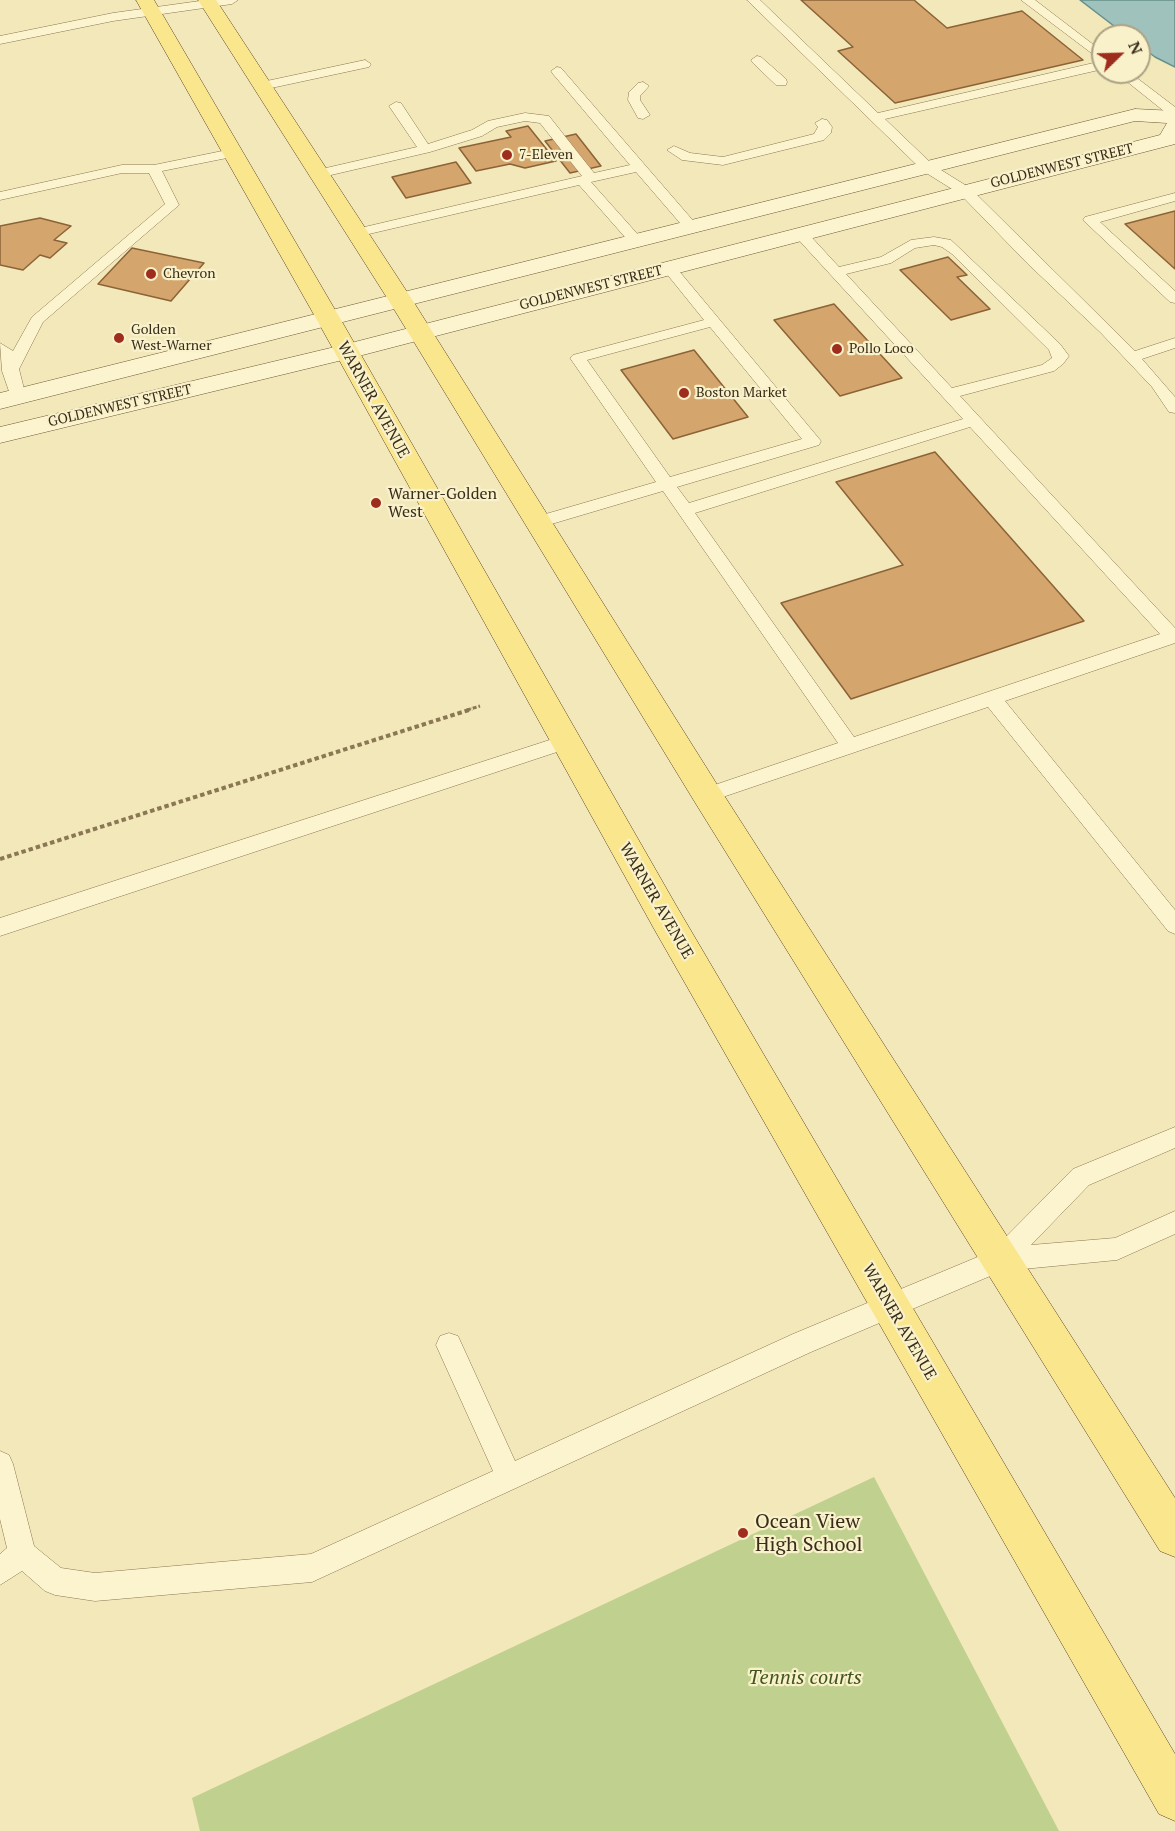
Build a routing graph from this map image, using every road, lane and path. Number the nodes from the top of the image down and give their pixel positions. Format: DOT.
graph roads {
  1 [pos="232,0"];
  2 [pos="753,0"];
  3 [pos="1027,0"];
  4 [pos="208,2"];
  5 [pos="148,5"];
  6 [pos="0,40"];
  7 [pos="1091,49"];
  8 [pos="758,60"];
  9 [pos="365,64"];
  10 [pos="1091,68"];
  11 [pos="557,71"];
  12 [pos="781,82"];
  13 [pos="1136,84"];
  14 [pos="262,86"];
  15 [pos="643,86"];
  16 [pos="396,106"];
  17 [pos="643,115"];
  18 [pos="1175,115"];
  19 [pos="874,118"];
  20 [pos="822,123"];
  21 [pos="1175,127"];
  22 [pos="426,149"];
  23 [pos="674,150"];
  24 [pos="232,153"];
  25 [pos="638,167"];
  26 [pos="928,168"];
  27 [pos="154,170"];
  28 [pos="318,174"];
  29 [pos="587,179"];
  30 [pos="965,191"];
  31 [pos="0,196"];
  32 [pos="1175,197"];
  33 [pos="691,227"];
  34 [pos="356,233"];
  35 [pos="800,233"];
  36 [pos="636,241"];
  37 [pos="669,268"];
  38 [pos="836,272"];
  39 [pos="1175,299"];
  40 [pos="401,301"];
  41 [pos="328,320"];
  42 [pos="712,322"];
  43 [pos="420,332"];
  44 [pos="1175,344"];
  45 [pos="0,348"];
  46 [pos="346,352"];
  47 [pos="1132,357"];
  48 [pos="10,371"];
  49 [pos="949,394"];
  50 [pos="9,399"];
  51 [pos="1175,408"];
  52 [pos="974,421"];
  53 [pos="0,435"];
  54 [pos="667,484"];
  55 [pos="685,510"];
  56 [pos="538,522"];
  57 [pos="1174,637"];
  58 [pos="992,698"];
  59 [pos="480,706"];
  60 [pos="565,742"];
  61 [pos="850,746"];
  62 [pos="707,795"];
  63 [pos="0,859"];
  64 [pos="1175,925"];
  65 [pos="0,927"];
  66 [pos="1175,1137"];
  67 [pos="1175,1222"];
  68 [pos="1001,1259"];
  69 [pos="891,1307"];
  70 [pos="448,1345"];
  71 [pos="0,1464"];
  72 [pos="509,1478"];
  73 [pos="1175,1536"];
  74 [pos="22,1554"];
  75 [pos="0,1571"];
  76 [pos="1175,1798"];
  1 -- 4 [label="lane"];
  2 -- 19 [label="lane"];
  3 -- 7 [label="lane"];
  4 -- 5 [label="lane"];
  4 -- 14 [label="main road"];
  5 -- 6 [label="lane"];
  5 -- 24 [label="main road, WARNER AVENUE"];
  8 -- 12 [label="lane"];
  9 -- 14 [label="lane"];
  10 -- 19 [label="lane"];
  11 -- 25 [label="lane"];
  13 -- 18 [label="lane"];
  14 -- 28 [label="main road"];
  15 -- 17 [label="lane"];
  16 -- 22 [label="lane"];
  18 -- 26 [label="main road, GOLDENWEST STREET"];
  19 -- 26 [label="lane"];
  20 -- 23 [label="lane"];
  21 -- 30 [label="main road, GOLDENWEST STREET"];
  22 -- 28 [label="lane"];
  22 -- 29 [label="lane"];
  24 -- 27 [label="lane"];
  24 -- 41 [label="main road, WARNER AVENUE"];
  25 -- 29 [label="lane"];
  25 -- 33 [label="lane"];
  26 -- 30 [label="lane"];
  26 -- 33 [label="main road, GOLDENWEST STREET"];
  27 -- 31 [label="lane"];
  27 -- 48 [label="lane"];
  28 -- 34 [label="main road"];
  29 -- 34 [label="lane"];
  29 -- 36 [label="lane"];
  30 -- 35 [label="main road, GOLDENWEST STREET"];
  30 -- 47 [label="lane"];
  32 -- 39 [label="lane"];
  33 -- 36 [label="main road, GOLDENWEST STREET"];
  34 -- 40 [label="main road"];
  35 -- 37 [label="main road, GOLDENWEST STREET"];
  35 -- 38 [label="lane"];
  36 -- 40 [label="main road, GOLDENWEST STREET"];
  37 -- 42 [label="lane"];
  37 -- 43 [label="main road, GOLDENWEST STREET"];
  38 -- 49 [label="lane"];
  38 -- 49 [label="lane"];
  40 -- 41 [label="main road, GOLDENWEST STREET"];
  40 -- 43 [label="main road"];
  41 -- 46 [label="main road, WARNER AVENUE"];
  41 -- 50 [label="main road, GOLDENWEST STREET"];
  42 -- 54 [label="lane"];
  42 -- 54 [label="lane"];
  43 -- 46 [label="main road, GOLDENWEST STREET"];
  43 -- 56 [label="main road"];
  44 -- 47 [label="lane"];
  45 -- 48 [label="lane"];
  46 -- 53 [label="main road, GOLDENWEST STREET"];
  46 -- 60 [label="main road, WARNER AVENUE"];
  47 -- 51 [label="lane"];
  48 -- 50 [label="lane"];
  49 -- 52 [label="lane"];
  52 -- 55 [label="lane"];
  52 -- 57 [label="lane"];
  54 -- 55 [label="lane"];
  54 -- 56 [label="lane"];
  55 -- 61 [label="lane"];
  56 -- 62 [label="main road"];
  57 -- 58 [label="lane"];
  58 -- 61 [label="lane"];
  58 -- 64 [label="lane"];
  59 -- 63 [label="path"];
  60 -- 65 [label="lane"];
  60 -- 69 [label="main road, WARNER AVENUE"];
  61 -- 62 [label="lane"];
  62 -- 68 [label="main road"];
  66 -- 68 [label="lane"];
  67 -- 68 [label="lane"];
  68 -- 69 [label="lane"];
  68 -- 73 [label="main road"];
  69 -- 72 [label="lane"];
  69 -- 76 [label="main road, WARNER AVENUE"];
  70 -- 72 [label="lane"];
  71 -- 74 [label="lane"];
  72 -- 74 [label="lane"];
  74 -- 75 [label="lane"];
}
